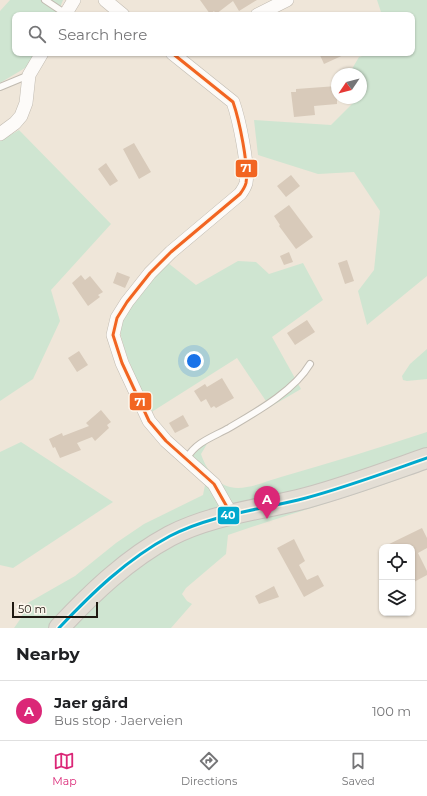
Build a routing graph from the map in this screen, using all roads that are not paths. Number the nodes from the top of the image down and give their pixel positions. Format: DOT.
graph roads {
  1 [pos="45,0"];
  2 [pos="74,0"];
  3 [pos="105,0"];
  4 [pos="287,0"];
  5 [pos="62,12"];
  6 [pos="66,12"];
  7 [pos="119,12"];
  8 [pos="263,12"];
  9 [pos="40,56"];
  10 [pos="176,56"];
  11 [pos="29,75"];
  12 [pos="0,88"];
  13 [pos="0,134"];
  14 [pos="310,364"];
  15 [pos="187,458"];
  16 [pos="427,458"];
  17 [pos="231,514"];
  18 [pos="59,628"];
  1 -- 5 [label="lane"];
  2 -- 6 [label="street"];
  3 -- 7 [label="street"];
  4 -- 8 [label="street"];
  9 -- 11 [label="street"];
  10 -- 15 [label="street"];
  11 -- 12 [label="lane"];
  11 -- 13 [label="street"];
  14 -- 15 [label="lane"];
  15 -- 17 [label="street"];
  16 -- 17 [label="main road"];
  17 -- 18 [label="main road"];
}
